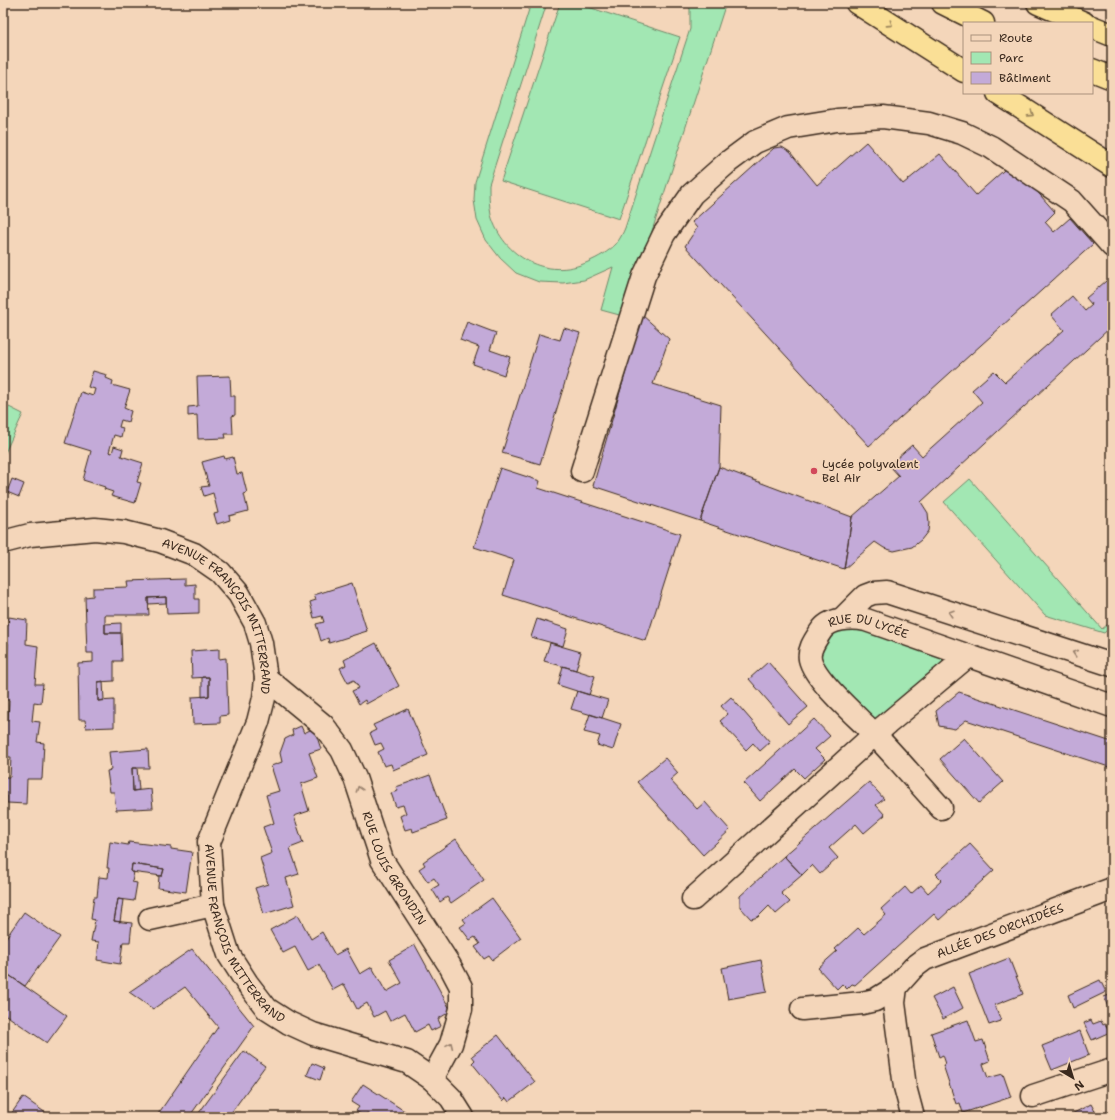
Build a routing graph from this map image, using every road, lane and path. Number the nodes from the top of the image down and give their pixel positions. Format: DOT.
graph roads {
  1 [pos="857,3"];
  2 [pos="943,3"];
  3 [pos="1038,3"];
  4 [pos="981,22"];
  5 [pos="1082,22"];
  6 [pos="1093,27"];
  7 [pos="1112,35"];
  8 [pos="963,70"];
  9 [pos="1093,70"];
  10 [pos="1112,78"];
  11 [pos="1000,94"];
  12 [pos="1112,166"];
  13 [pos="1112,246"];
  14 [pos="582,471"];
  15 [pos="3,542"];
  16 [pos="843,618"];
  17 [pos="968,656"];
  18 [pos="1112,665"];
  19 [pos="266,678"];
  20 [pos="1112,706"];
  21 [pos="875,734"];
  22 [pos="941,808"];
  23 [pos="1112,889"];
  24 [pos="693,899"];
  25 [pos="213,905"];
  26 [pos="150,919"];
  27 [pos="896,987"];
  28 [pos="802,1009"];
  29 [pos="1112,1070"];
  30 [pos="432,1079"];
  31 [pos="1033,1096"];
  32 [pos="463,1117"];
  33 [pos="913,1117"];
  1 -- 8 [label="highway, one-way"];
  2 -- 4 [label="highway"];
  3 -- 5 [label="highway"];
  6 -- 7 [label="highway"];
  9 -- 10 [label="highway"];
  11 -- 12 [label="highway, one-way"];
  13 -- 14 [label="street"];
  15 -- 19 [label="street, AVENUE FRANÇOIS MITTERRAND"];
  16 -- 17 [label="street, RUE DU LYCÉE"];
  18 -- 16 [label="street, one-way"];
  16 -- 21 [label="street, RUE DU LYCÉE"];
  17 -- 20 [label="street, RUE DU LYCÉE"];
  17 -- 21 [label="street"];
  19 -- 25 [label="street, AVENUE FRANÇOIS MITTERRAND"];
  30 -- 19 [label="street, RUE LOUIS GRONDIN, one-way"];
  21 -- 22 [label="street, RUE DU LYCÉE"];
  21 -- 24 [label="street"];
  23 -- 27 [label="street, ALLÉE DES ORCHIDÉES"];
  25 -- 26 [label="street"];
  25 -- 30 [label="street, AVENUE FRANÇOIS MITTERRAND"];
  27 -- 28 [label="street, ALLÉE DES ORCHIDÉES"];
  27 -- 33 [label="street"];
  29 -- 31 [label="street"];
  30 -- 32 [label="street, AVENUE FRANÇOIS MITTERRAND"];
}
